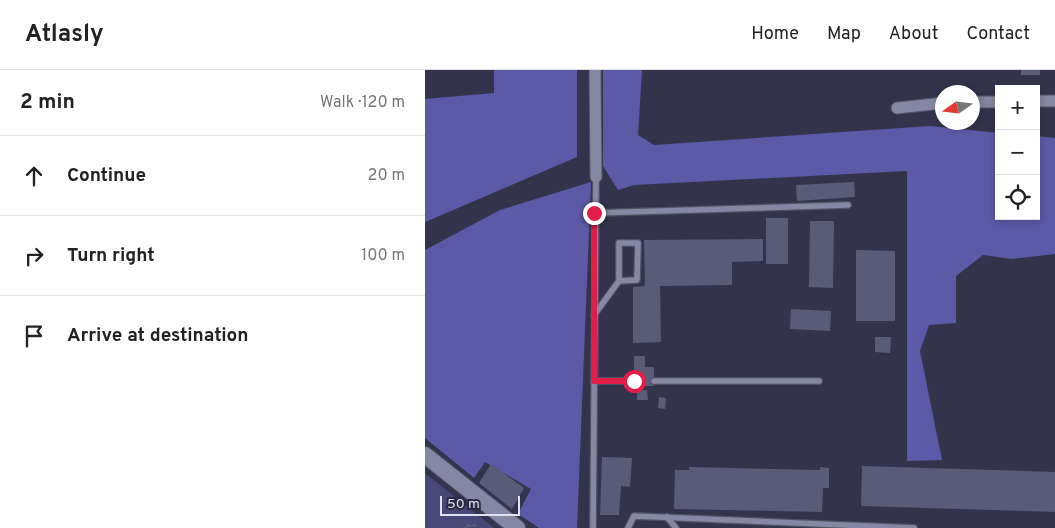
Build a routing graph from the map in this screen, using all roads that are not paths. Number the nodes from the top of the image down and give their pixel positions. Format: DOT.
graph roads {
  1 [pos="595,70"];
  2 [pos="1040,101"];
  3 [pos="1055,101"];
  4 [pos="980,102"];
  5 [pos="995,102"];
  6 [pos="935,104"];
  7 [pos="897,108"];
  8 [pos="596,177"];
  9 [pos="848,206"];
  10 [pos="594,213"];
  11 [pos="619,281"];
  12 [pos="594,315"];
  13 [pos="654,380"];
  14 [pos="594,381"];
  15 [pos="634,381"];
  16 [pos="819,381"];
  17 [pos="425,455"];
  18 [pos="667,517"];
  19 [pos="799,526"];
  20 [pos="517,528"];
  21 [pos="593,528"];
  22 [pos="628,528"];
  23 [pos="676,528"];
  24 [pos="915,528"];
  1 -- 8 [label="street"];
  2 -- 3 [label="street"];
  4 -- 5 [label="street"];
  6 -- 7 [label="street"];
  8 -- 10 [label="lane"];
  9 -- 10 [label="lane"];
  10 -- 12 [label="lane"];
  11 -- 11 [label="lane"];
  11 -- 12 [label="lane"];
  12 -- 14 [label="lane"];
  13 -- 16 [label="lane"];
  14 -- 15 [label="lane"];
  14 -- 21 [label="lane"];
  17 -- 20 [label="street"];
  18 -- 19 [label="lane"];
  18 -- 22 [label="lane"];
  18 -- 23 [label="lane"];
  19 -- 24 [label="lane"];
}
